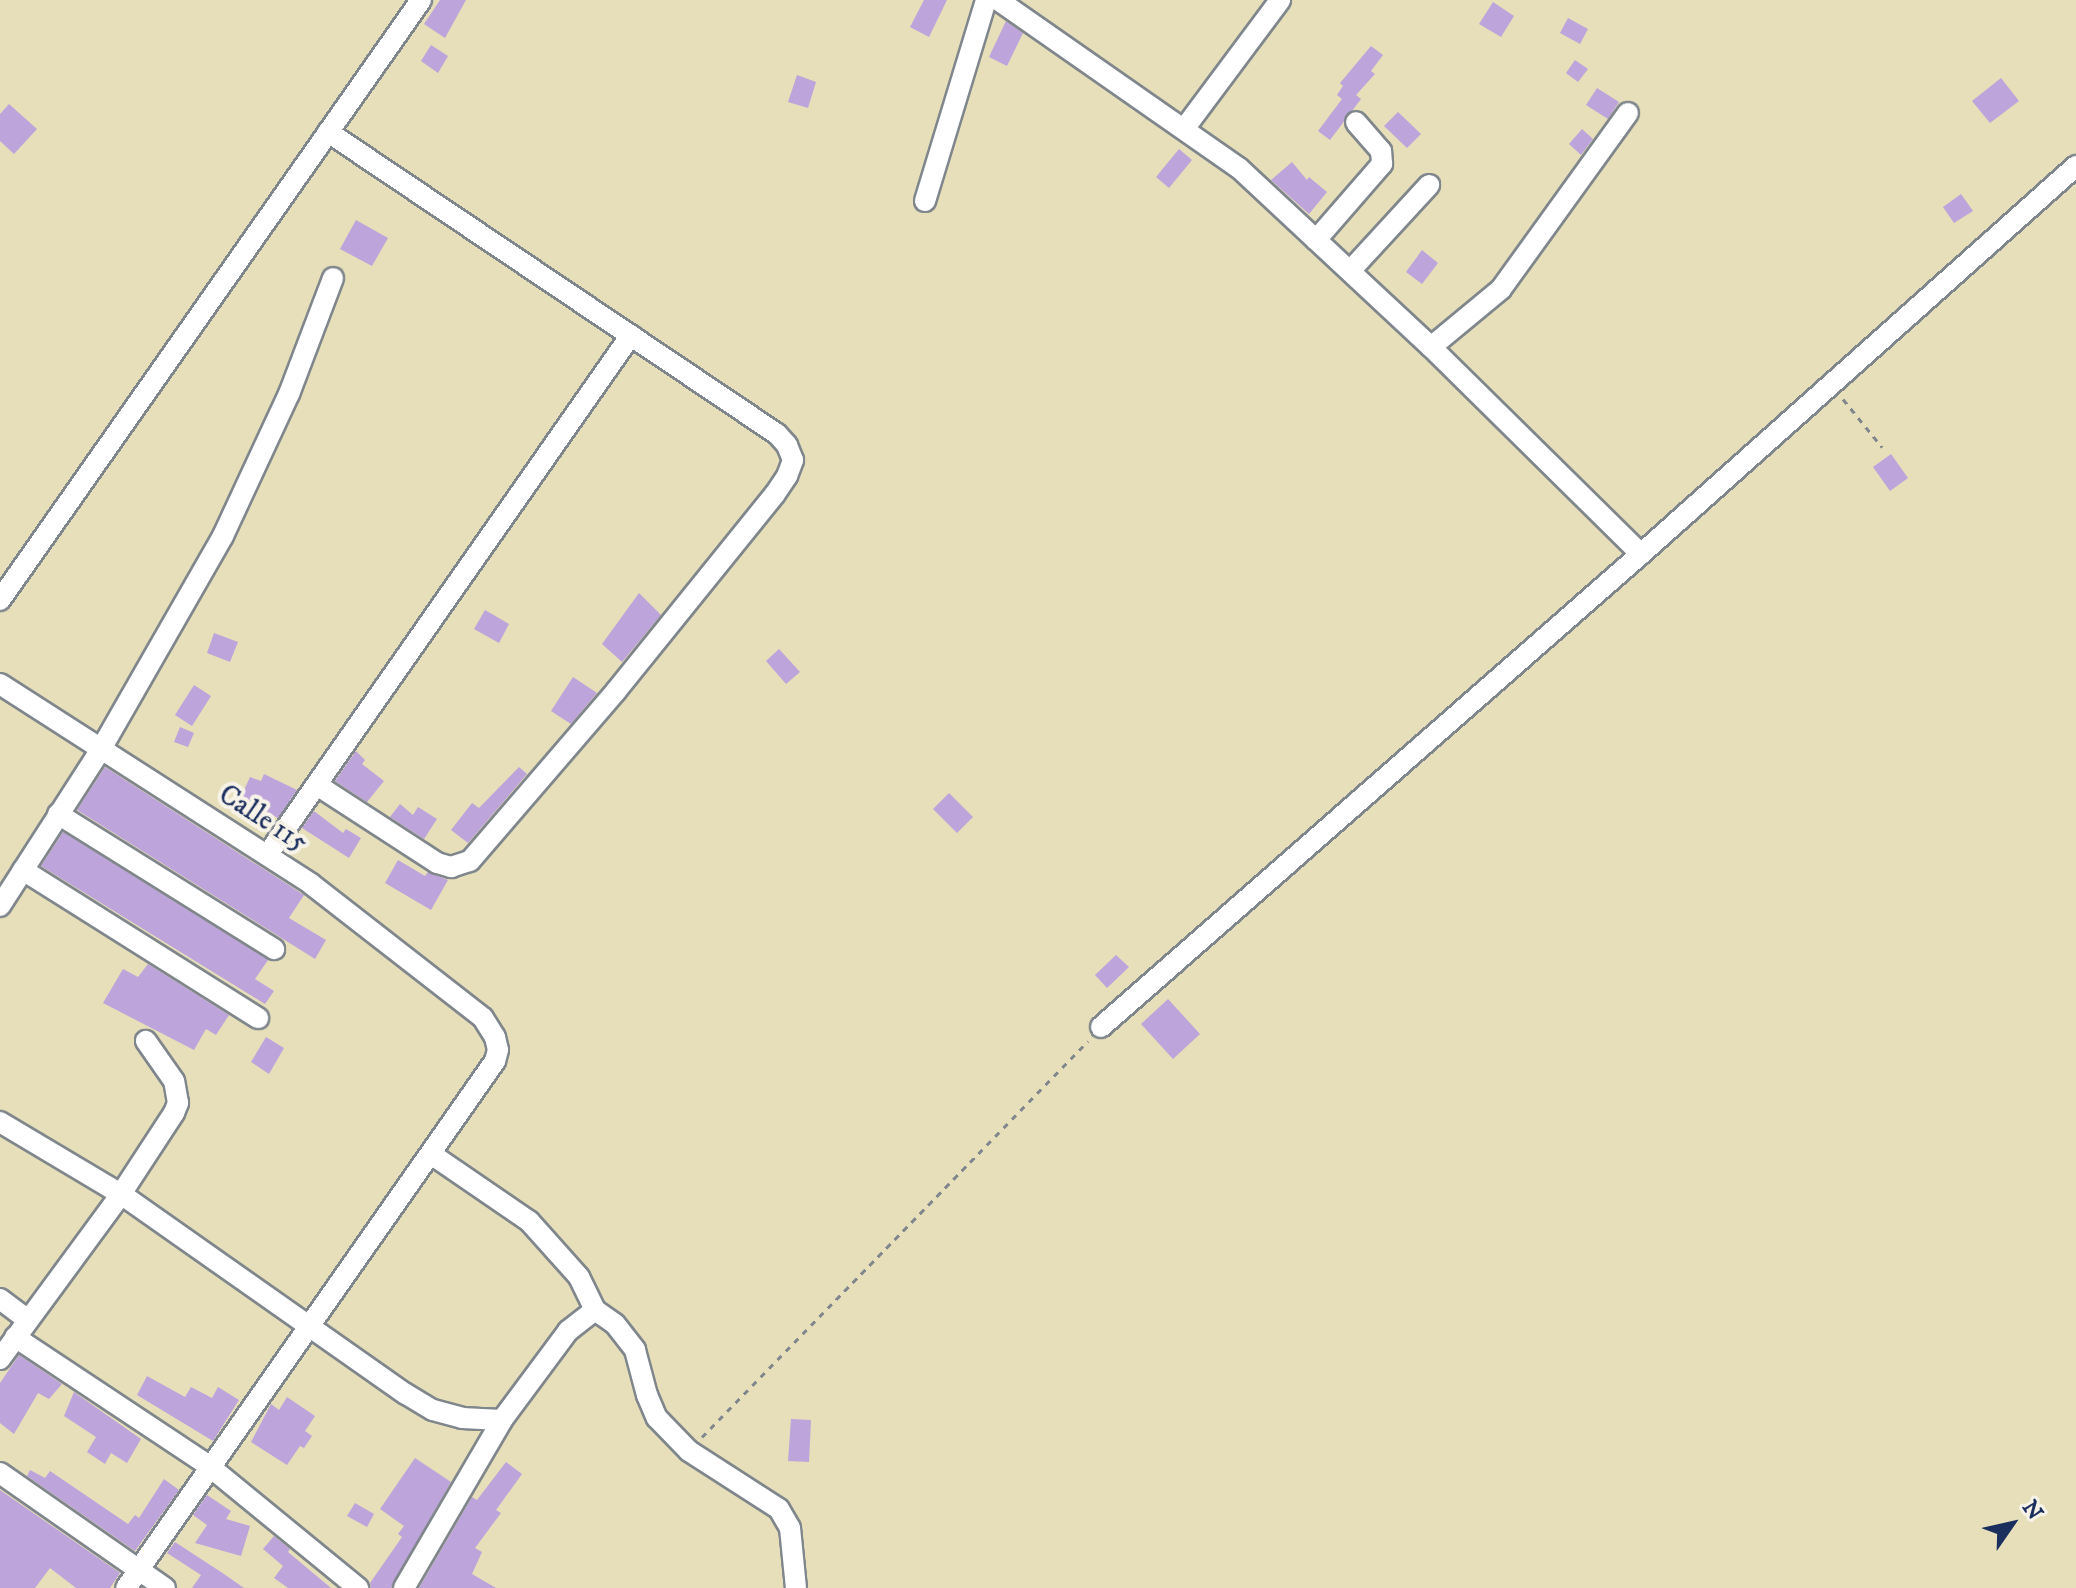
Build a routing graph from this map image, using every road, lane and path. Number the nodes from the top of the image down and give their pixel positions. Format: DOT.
graph roads {
  1 [pos="421,0"];
  2 [pos="986,0"];
  3 [pos="998,0"];
  4 [pos="1280,0"];
  5 [pos="1628,113"];
  6 [pos="1356,122"];
  7 [pos="1184,129"];
  8 [pos="328,132"];
  9 [pos="2076,166"];
  10 [pos="1429,185"];
  11 [pos="925,201"];
  12 [pos="1316,240"];
  13 [pos="1350,271"];
  14 [pos="333,278"];
  15 [pos="631,335"];
  16 [pos="1431,347"];
  17 [pos="1830,384"];
  18 [pos="1882,447"];
  19 [pos="1641,554"];
  20 [pos="0,600"];
  21 [pos="0,684"];
  22 [pos="101,749"];
  23 [pos="317,785"];
  24 [pos="58,814"];
  25 [pos="268,854"];
  26 [pos="23,870"];
  27 [pos="0,906"];
  28 [pos="274,949"];
  29 [pos="258,1018"];
  30 [pos="1101,1027"];
  31 [pos="146,1041"];
  32 [pos="0,1122"];
  33 [pos="431,1154"];
  34 [pos="121,1194"];
  35 [pos="0,1299"];
  36 [pos="595,1310"];
  37 [pos="28,1320"];
  38 [pos="311,1327"];
  39 [pos="15,1337"];
  40 [pos="0,1359"];
  41 [pos="502,1420"];
  42 [pos="689,1451"];
  43 [pos="209,1466"];
  44 [pos="0,1473"];
  45 [pos="139,1570"];
  46 [pos="126,1588"];
  47 [pos="165,1588"];
  48 [pos="358,1588"];
  49 [pos="404,1588"];
  50 [pos="796,1588"];
  1 -- 8 [label="street"];
  2 -- 11 [label="street"];
  3 -- 7 [label="street"];
  4 -- 7 [label="street"];
  5 -- 16 [label="street"];
  6 -- 12 [label="street"];
  7 -- 12 [label="street"];
  8 -- 15 [label="street"];
  8 -- 20 [label="street"];
  9 -- 17 [label="street"];
  10 -- 13 [label="street"];
  12 -- 13 [label="street"];
  13 -- 16 [label="street"];
  14 -- 22 [label="street"];
  15 -- 23 [label="street"];
  15 -- 23 [label="street"];
  16 -- 19 [label="street"];
  17 -- 18 [label="path"];
  17 -- 19 [label="street"];
  19 -- 30 [label="street"];
  21 -- 22 [label="street, Calle 115"];
  22 -- 24 [label="street"];
  22 -- 25 [label="street, Calle 115"];
  23 -- 25 [label="street"];
  24 -- 26 [label="street"];
  24 -- 28 [label="street"];
  25 -- 33 [label="street, Calle 115"];
  26 -- 27 [label="street"];
  26 -- 29 [label="street"];
  30 -- 42 [label="path"];
  31 -- 34 [label="street"];
  32 -- 34 [label="street"];
  33 -- 36 [label="street"];
  33 -- 38 [label="street"];
  34 -- 37 [label="street"];
  34 -- 38 [label="street"];
  35 -- 37 [label="street"];
  36 -- 41 [label="street"];
  36 -- 42 [label="street"];
  37 -- 39 [label="street"];
  38 -- 41 [label="street"];
  38 -- 43 [label="street"];
  39 -- 40 [label="street"];
  39 -- 43 [label="street"];
  41 -- 49 [label="street"];
  42 -- 50 [label="street"];
  43 -- 45 [label="street"];
  43 -- 48 [label="street"];
  44 -- 45 [label="street"];
  45 -- 46 [label="street"];
  45 -- 47 [label="street"];
}
